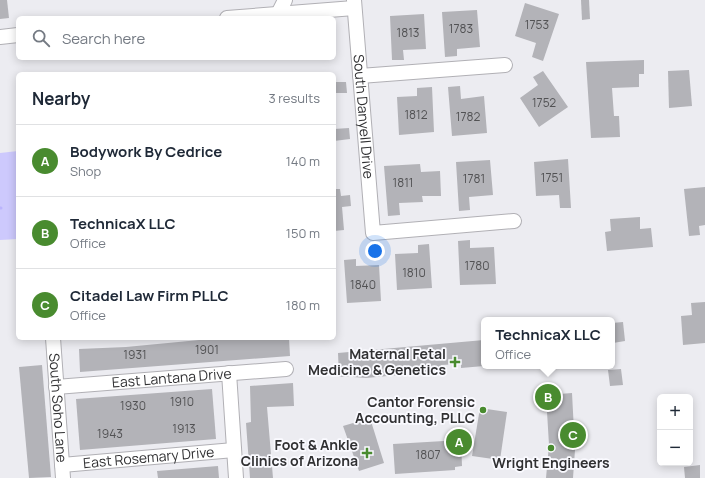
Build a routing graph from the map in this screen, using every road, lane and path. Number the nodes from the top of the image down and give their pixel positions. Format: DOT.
graph roads {
  1 [pos="285,0"];
  2 [pos="354,4"];
  3 [pos="310,6"];
  4 [pos="278,14"];
  5 [pos="252,16"];
  6 [pos="16,35"];
  7 [pos="0,37"];
  8 [pos="505,66"];
  9 [pos="360,76"];
  10 [pos="514,221"];
  11 [pos="53,340"];
  12 [pos="286,369"];
  13 [pos="229,373"];
  14 [pos="56,387"];
  15 [pos="234,450"];
  16 [pos="63,472"];
  17 [pos="236,478"];
  1 -- 4 [label="street"];
  2 -- 3 [label="street"];
  2 -- 9 [label="street, South Danyell Drive"];
  3 -- 4 [label="street"];
  4 -- 5 [label="street"];
  6 -- 7 [label="street"];
  8 -- 9 [label="street"];
  9 -- 10 [label="street, South Danyell Drive"];
  11 -- 14 [label="street, South Soho Lane"];
  12 -- 13 [label="street, East Lantana Drive"];
  13 -- 14 [label="street, East Lantana Drive"];
  13 -- 15 [label="street"];
  14 -- 16 [label="street, South Soho Lane"];
  15 -- 16 [label="street, East Rosemary Drive"];
  15 -- 17 [label="street"];
}
